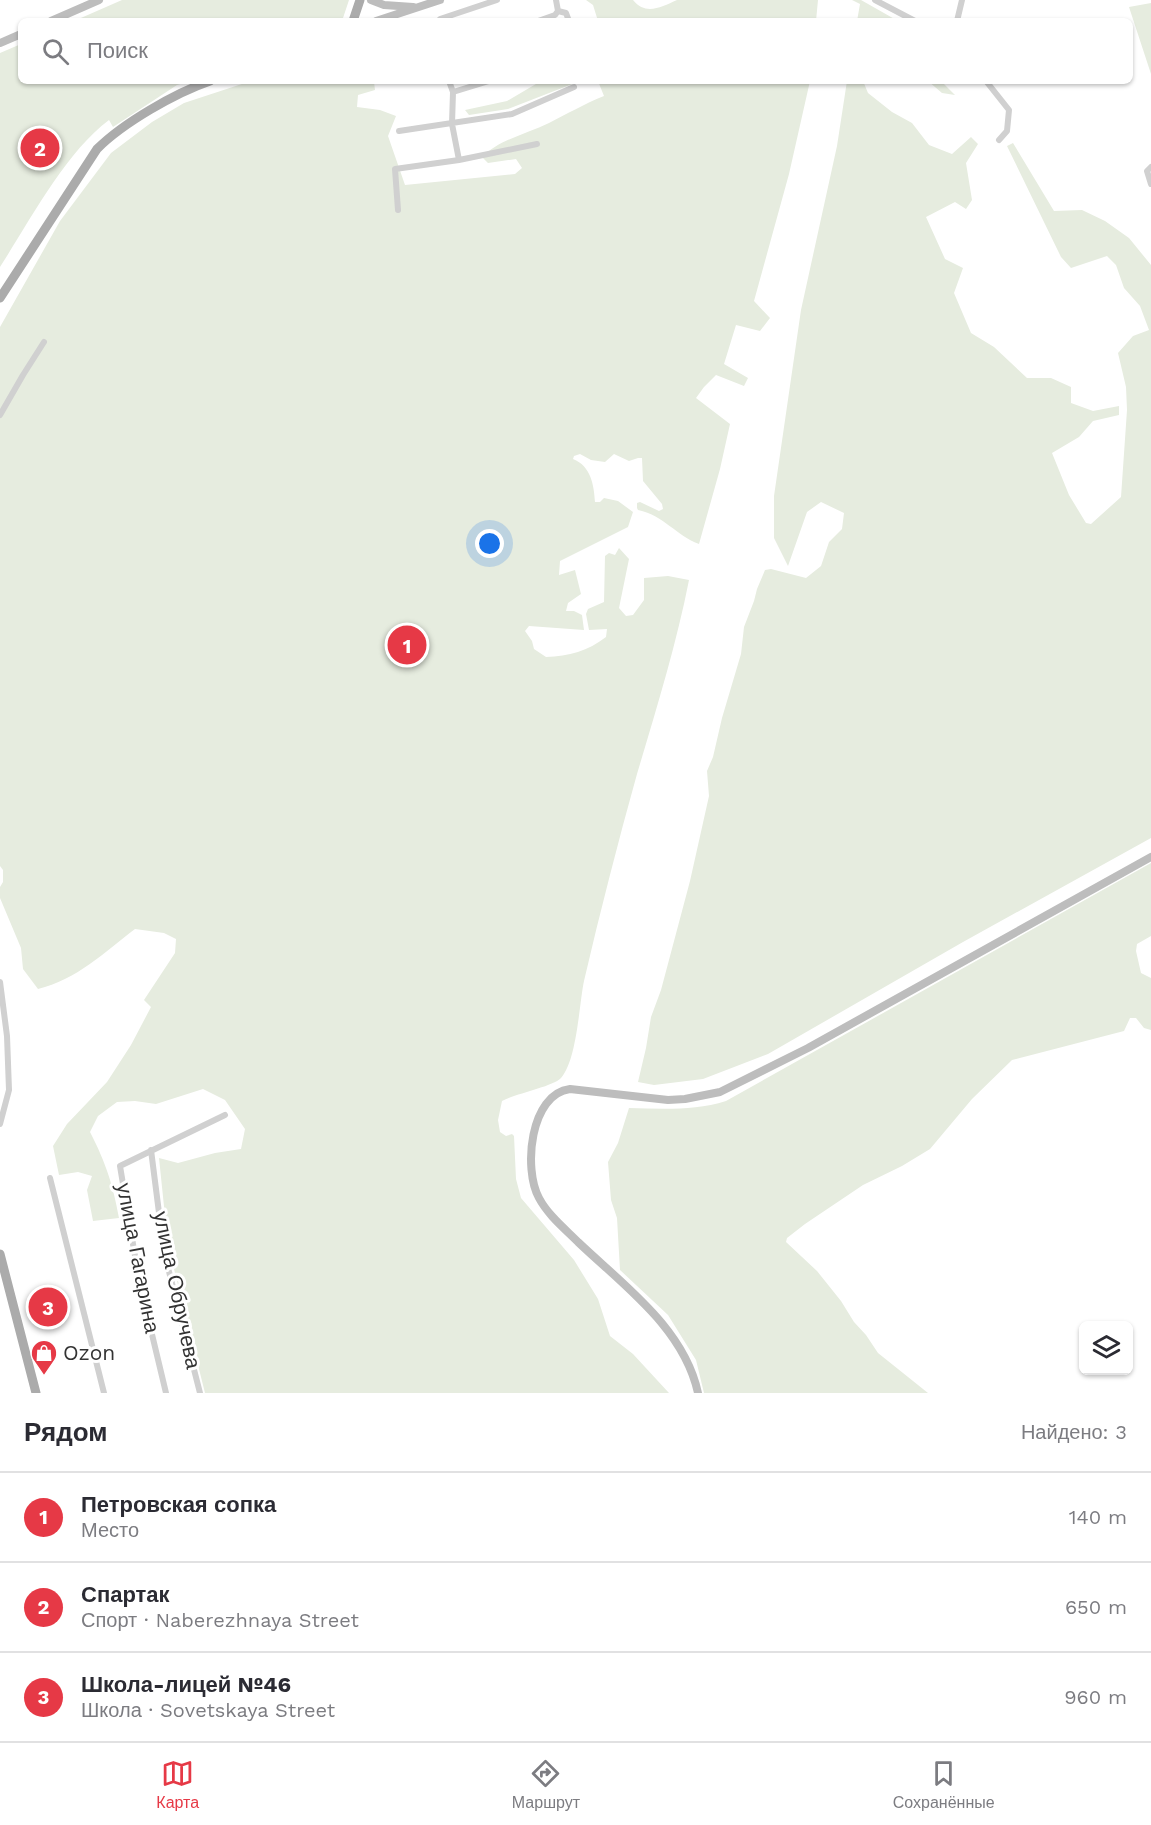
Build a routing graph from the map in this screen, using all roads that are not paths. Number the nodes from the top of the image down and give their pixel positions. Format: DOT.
graph roads {
  1 [pos="99,0"];
  2 [pos="360,0"];
  3 [pos="371,0"];
  4 [pos="440,0"];
  5 [pos="497,0"];
  6 [pos="556,0"];
  7 [pos="875,0"];
  8 [pos="962,0"];
  9 [pos="480,3"];
  10 [pos="419,7"];
  11 [pos="558,11"];
  12 [pos="58,18"];
  13 [pos="354,18"];
  14 [pos="385,18"];
  15 [pos="442,18"];
  16 [pos="546,18"];
  17 [pos="568,18"];
  18 [pos="909,18"];
  19 [pos="958,18"];
  20 [pos="18,35"];
  21 [pos="0,43"];
  22 [pos="202,84"];
  23 [pos="449,84"];
  24 [pos="479,84"];
  25 [pos="988,84"];
  26 [pos="574,87"];
  27 [pos="453,92"];
  28 [pos="452,124"];
  29 [pos="399,131"];
  30 [pos="999,141"];
  31 [pos="537,144"];
  32 [pos="459,160"];
  33 [pos="1151,167"];
  34 [pos="1151,184"];
  35 [pos="398,210"];
  36 [pos="0,298"];
  37 [pos="44,342"];
  38 [pos="0,415"];
  39 [pos="1151,857"];
  40 [pos="0,982"];
  41 [pos="225,1115"];
  42 [pos="0,1124"];
  43 [pos="151,1150"];
  44 [pos="50,1178"];
  45 [pos="0,1254"];
  46 [pos="36,1393"];
  47 [pos="104,1393"];
  48 [pos="166,1393"];
  49 [pos="200,1393"];
  50 [pos="698,1393"];
  1 -- 12 [label="street"];
  2 -- 13 [label="main road"];
  3 -- 10 [label="street"];
  4 -- 10 [label="street"];
  5 -- 9 [label="street"];
  6 -- 11 [label="street"];
  7 -- 18 [label="street"];
  8 -- 19 [label="street"];
  9 -- 15 [label="street"];
  10 -- 14 [label="street"];
  11 -- 16 [label="street"];
  11 -- 17 [label="street"];
  20 -- 21 [label="street"];
  22 -- 36 [label="main road"];
  23 -- 27 [label="street"];
  24 -- 27 [label="street"];
  25 -- 30 [label="street"];
  26 -- 28 [label="street"];
  27 -- 28 [label="street"];
  28 -- 29 [label="street"];
  28 -- 32 [label="street"];
  31 -- 32 [label="street"];
  32 -- 35 [label="street"];
  33 -- 34 [label="street"];
  37 -- 38 [label="street"];
  39 -- 50 [label="street"];
  40 -- 42 [label="street"];
  41 -- 43 [label="street, улица Гагарина"];
  43 -- 48 [label="street, улица Гагарина"];
  43 -- 49 [label="street, улица Обручева"];
  44 -- 47 [label="street"];
  45 -- 46 [label="main road"];
}
